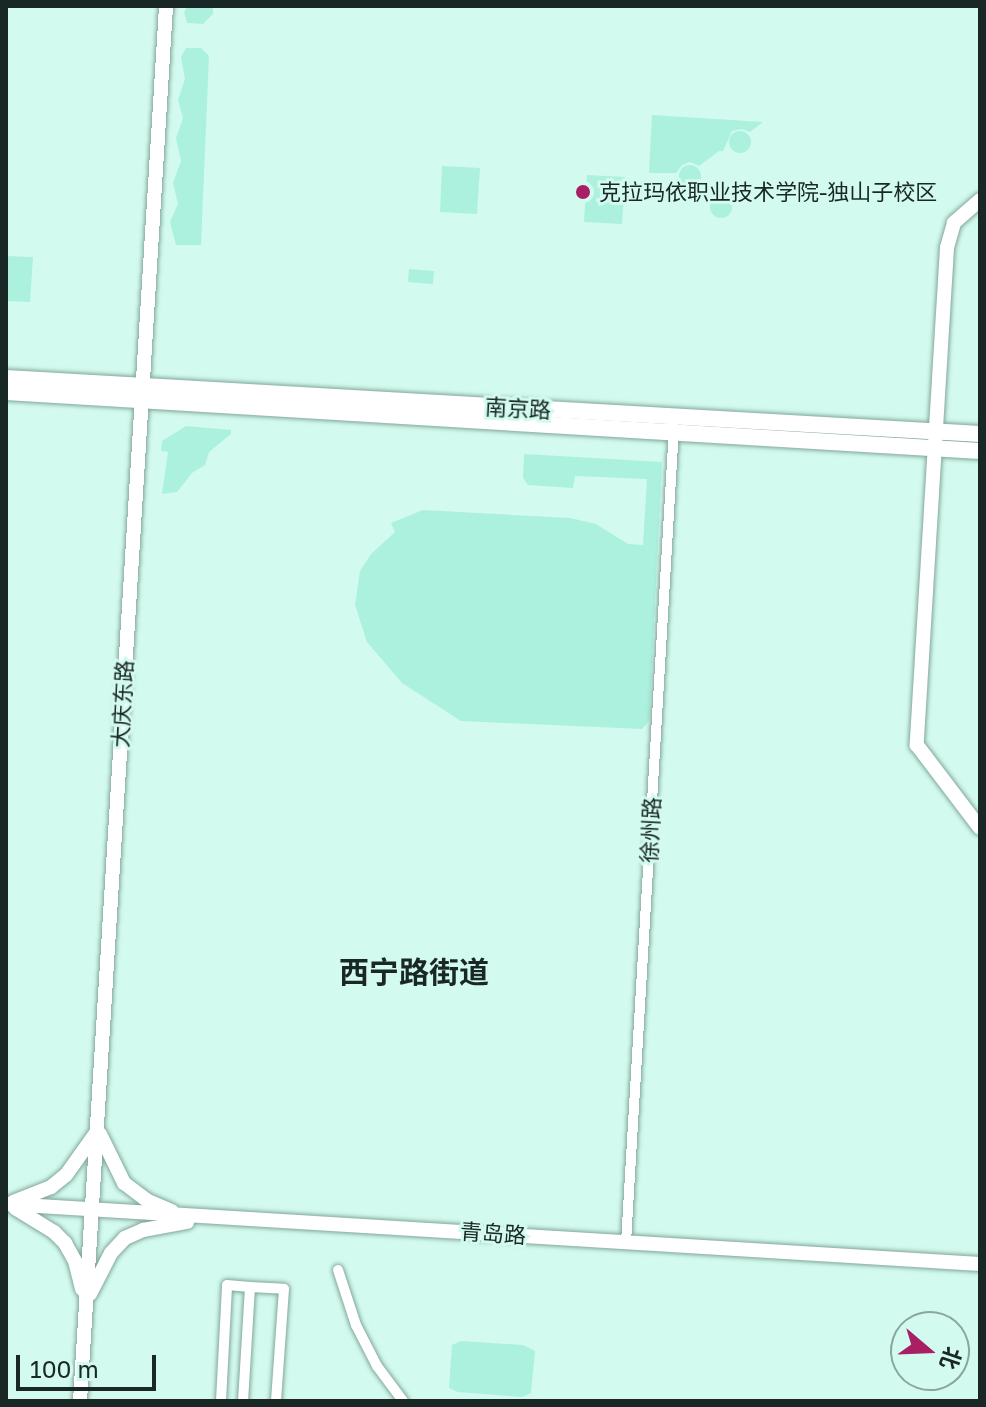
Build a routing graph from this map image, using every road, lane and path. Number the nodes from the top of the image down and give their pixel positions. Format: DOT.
graph roads {
  1 [pos="166,6"];
  2 [pos="980,200"];
  3 [pos="6,378"];
  4 [pos="6,392"];
  5 [pos="135,395"];
  6 [pos="675,425"];
  7 [pos="980,434"];
  8 [pos="936,440"];
  9 [pos="980,451"];
  10 [pos="980,828"];
  11 [pos="99,1130"];
  12 [pos="6,1204"];
  13 [pos="91,1209"];
  14 [pos="212,1218"];
  15 [pos="626,1243"];
  16 [pos="980,1264"];
  17 [pos="338,1270"];
  18 [pos="250,1287"];
  19 [pos="85,1305"];
  20 [pos="244,1384"];
  21 [pos="222,1385"];
  22 [pos="80,1401"];
  23 [pos="221,1401"];
  24 [pos="243,1401"];
  25 [pos="276,1401"];
  26 [pos="403,1401"];
  1 -- 5 [label="street, 大庆东路"];
  2 -- 8 [label="street"];
  3 -- 5 [label="main road, 南京路"];
  4 -- 5 [label="main road"];
  5 -- 6 [label="main road, 南京路"];
  5 -- 11 [label="street, 大庆东路"];
  6 -- 8 [label="main road, 南京路"];
  6 -- 15 [label="street, 徐州路"];
  7 -- 8 [label="main road, 南京路"];
  8 -- 9 [label="main road, 南京路"];
  8 -- 10 [label="street"];
  11 -- 12 [label="street"];
  11 -- 13 [label="street, 大庆东路"];
  11 -- 14 [label="street"];
  12 -- 13 [label="street, 青岛路"];
  12 -- 19 [label="street"];
  13 -- 14 [label="street, 青岛路"];
  13 -- 19 [label="street, 大庆东路"];
  14 -- 15 [label="street, 青岛路"];
  14 -- 19 [label="street"];
  15 -- 16 [label="street, 青岛路"];
  17 -- 26 [label="street"];
  18 -- 20 [label="street"];
  18 -- 21 [label="street"];
  18 -- 25 [label="street"];
  19 -- 22 [label="street, 大庆东路"];
  20 -- 21 [label="street"];
  20 -- 24 [label="street"];
  21 -- 23 [label="street"];
}
